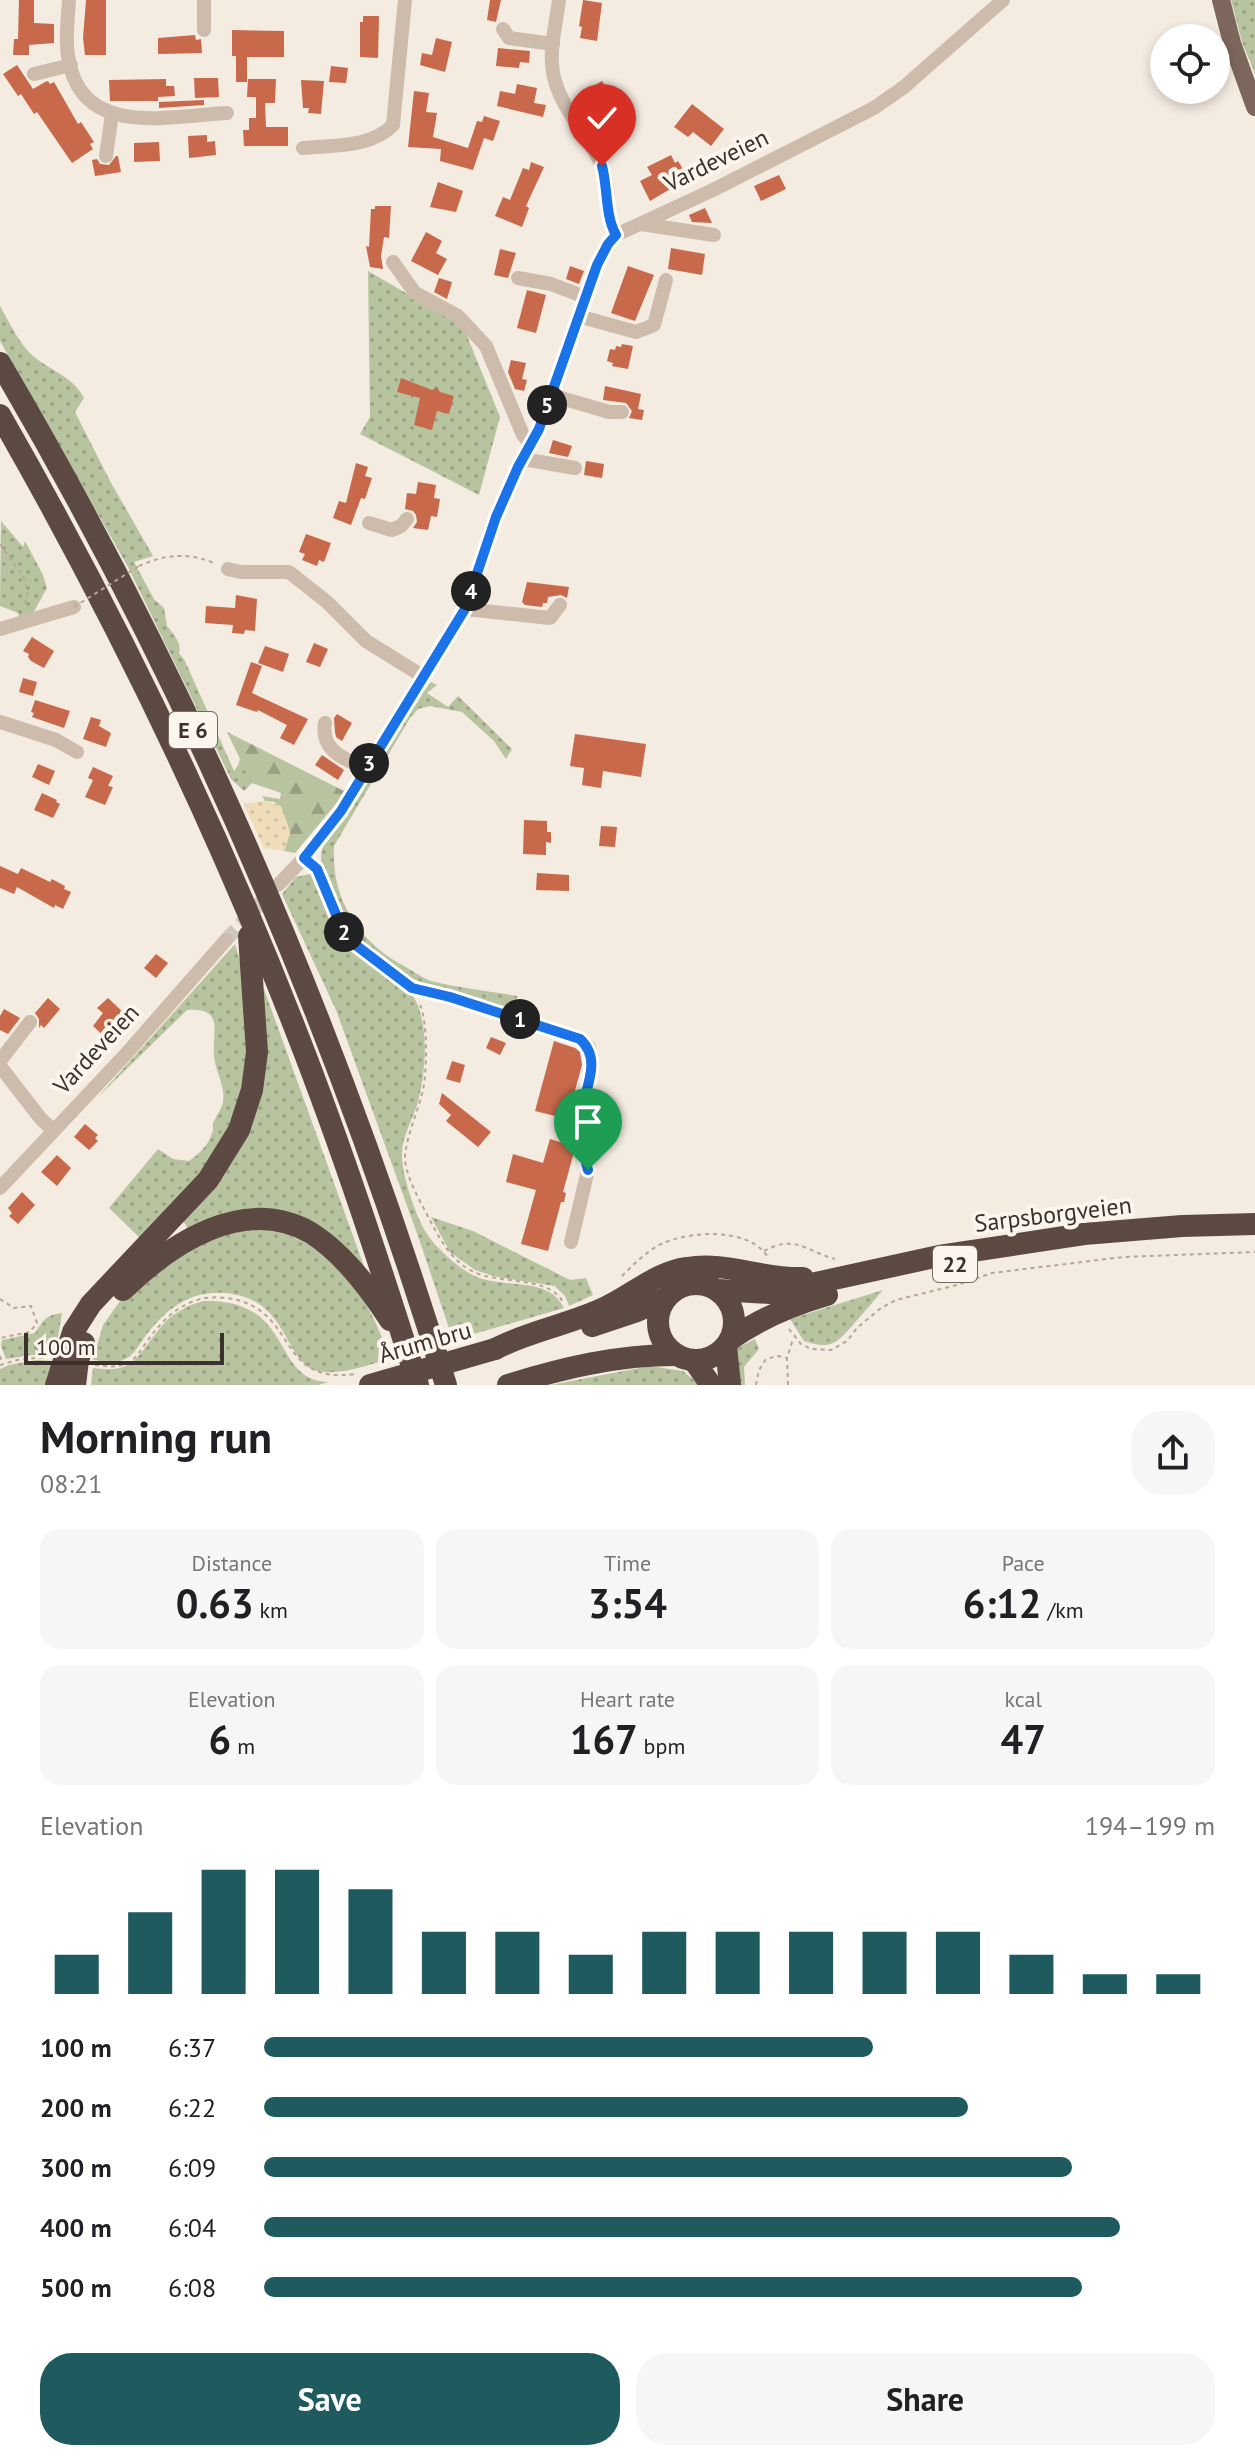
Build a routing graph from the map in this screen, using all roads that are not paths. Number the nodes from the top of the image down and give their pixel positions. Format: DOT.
graph roads {
  1 [pos="69,0"];
  2 [pos="204,0"];
  3 [pos="405,0"];
  4 [pos="559,0"];
  5 [pos="1003,0"];
  6 [pos="1221,0"];
  7 [pos="503,29"];
  8 [pos="204,30"];
  9 [pos="553,44"];
  10 [pos="71,65"];
  11 [pos="34,74"];
  12 [pos="1255,107"];
  13 [pos="227,113"];
  14 [pos="112,114"];
  15 [pos="303,148"];
  16 [pos="106,156"];
  17 [pos="641,223"];
  18 [pos="616,235"];
  19 [pos="714,235"];
  20 [pos="393,262"];
  21 [pos="518,278"];
  22 [pos="666,280"];
  23 [pos="585,297"];
  24 [pos="578,316"];
  25 [pos="0,363"];
  26 [pos="551,395"];
  27 [pos="622,412"];
  28 [pos="0,415"];
  29 [pos="531,444"];
  30 [pos="523,459"];
  31 [pos="575,468"];
  32 [pos="407,519"];
  33 [pos="369,523"];
  34 [pos="228,569"];
  35 [pos="560,605"];
  36 [pos="74,607"];
  37 [pos="465,609"];
  38 [pos="4,627"];
  39 [pos="424,677"];
  40 [pos="0,722"];
  41 [pos="325,723"];
  42 [pos="77,752"];
  43 [pos="366,769"];
  44 [pos="278,885"];
  45 [pos="246,911"];
  46 [pos="226,940"];
  47 [pos="412,988"];
  48 [pos="30,1022"];
  49 [pos="0,1063"];
  50 [pos="53,1130"];
  51 [pos="0,1188"];
  52 [pos="1255,1224"];
  53 [pos="1255,1236"];
  54 [pos="571,1242"];
  55 [pos="868,1271"];
  56 [pos="718,1290"];
  57 [pos="666,1298"];
  58 [pos="93,1329"];
  59 [pos="728,1342"];
  60 [pos="405,1345"];
  61 [pos="495,1349"];
  62 [pos="685,1358"];
  63 [pos="91,1375"];
  64 [pos="363,1379"];
  65 [pos="56,1385"];
  66 [pos="75,1385"];
  67 [pos="418,1385"];
  68 [pos="446,1385"];
  69 [pos="508,1385"];
  70 [pos="711,1385"];
  71 [pos="730,1385"];
  1 -- 10 [label="street"];
  2 -- 8 [label="street"];
  3 -- 15 [label="street"];
  4 -- 9 [label="street"];
  5 -- 17 [label="street, Vardeveien"];
  6 -- 12 [label="main road"];
  7 -- 9 [label="street"];
  9 -- 18 [label="street"];
  10 -- 11 [label="street"];
  10 -- 14 [label="street"];
  13 -- 14 [label="street"];
  14 -- 16 [label="street"];
  17 -- 18 [label="street, Vardeveien"];
  17 -- 19 [label="street"];
  18 -- 23 [label="street"];
  20 -- 29 [label="street"];
  21 -- 23 [label="street"];
  22 -- 24 [label="street"];
  23 -- 24 [label="street"];
  24 -- 26 [label="street"];
  25 -- 68 [label="highway, E 6"];
  26 -- 27 [label="street"];
  26 -- 29 [label="street"];
  28 -- 45 [label="highway, E 6"];
  29 -- 30 [label="street"];
  30 -- 31 [label="street"];
  30 -- 37 [label="street"];
  32 -- 33 [label="street"];
  34 -- 39 [label="street"];
  35 -- 37 [label="street"];
  36 -- 38 [label="street"];
  37 -- 39 [label="street"];
  39 -- 43 [label="street"];
  40 -- 42 [label="street"];
  41 -- 43 [label="street"];
  43 -- 44 [label="street"];
  45 -- 60 [label="highway, E 6"];
  45 -- 65 [label="highway, E 6"];
  46 -- 50 [label="street, Vardeveien"];
  47 -- 54 [label="street"];
  48 -- 49 [label="street"];
  49 -- 50 [label="street"];
  50 -- 51 [label="street, Vardeveien"];
  52 -- 55 [label="highway, Sarpsborgveien / 22"];
  53 -- 59 [label="highway, Sarpsborgveien / 22"];
  55 -- 56 [label="highway, Sarpsborgveien / 22"];
  55 -- 61 [label="highway, 22"];
  56 -- 57 [label="highway, 22"];
  56 -- 59 [label="highway"];
  57 -- 61 [label="highway, 22"];
  57 -- 62 [label="highway"];
  58 -- 60 [label="highway, E 6"];
  58 -- 63 [label="highway"];
  58 -- 66 [label="highway, E 6"];
  59 -- 62 [label="highway, 22"];
  59 -- 71 [label="highway"];
  60 -- 67 [label="highway, E 6"];
  61 -- 64 [label="highway, Årum bru / 22, bridge"];
  62 -- 69 [label="highway, 22"];
  62 -- 70 [label="highway"];
}
